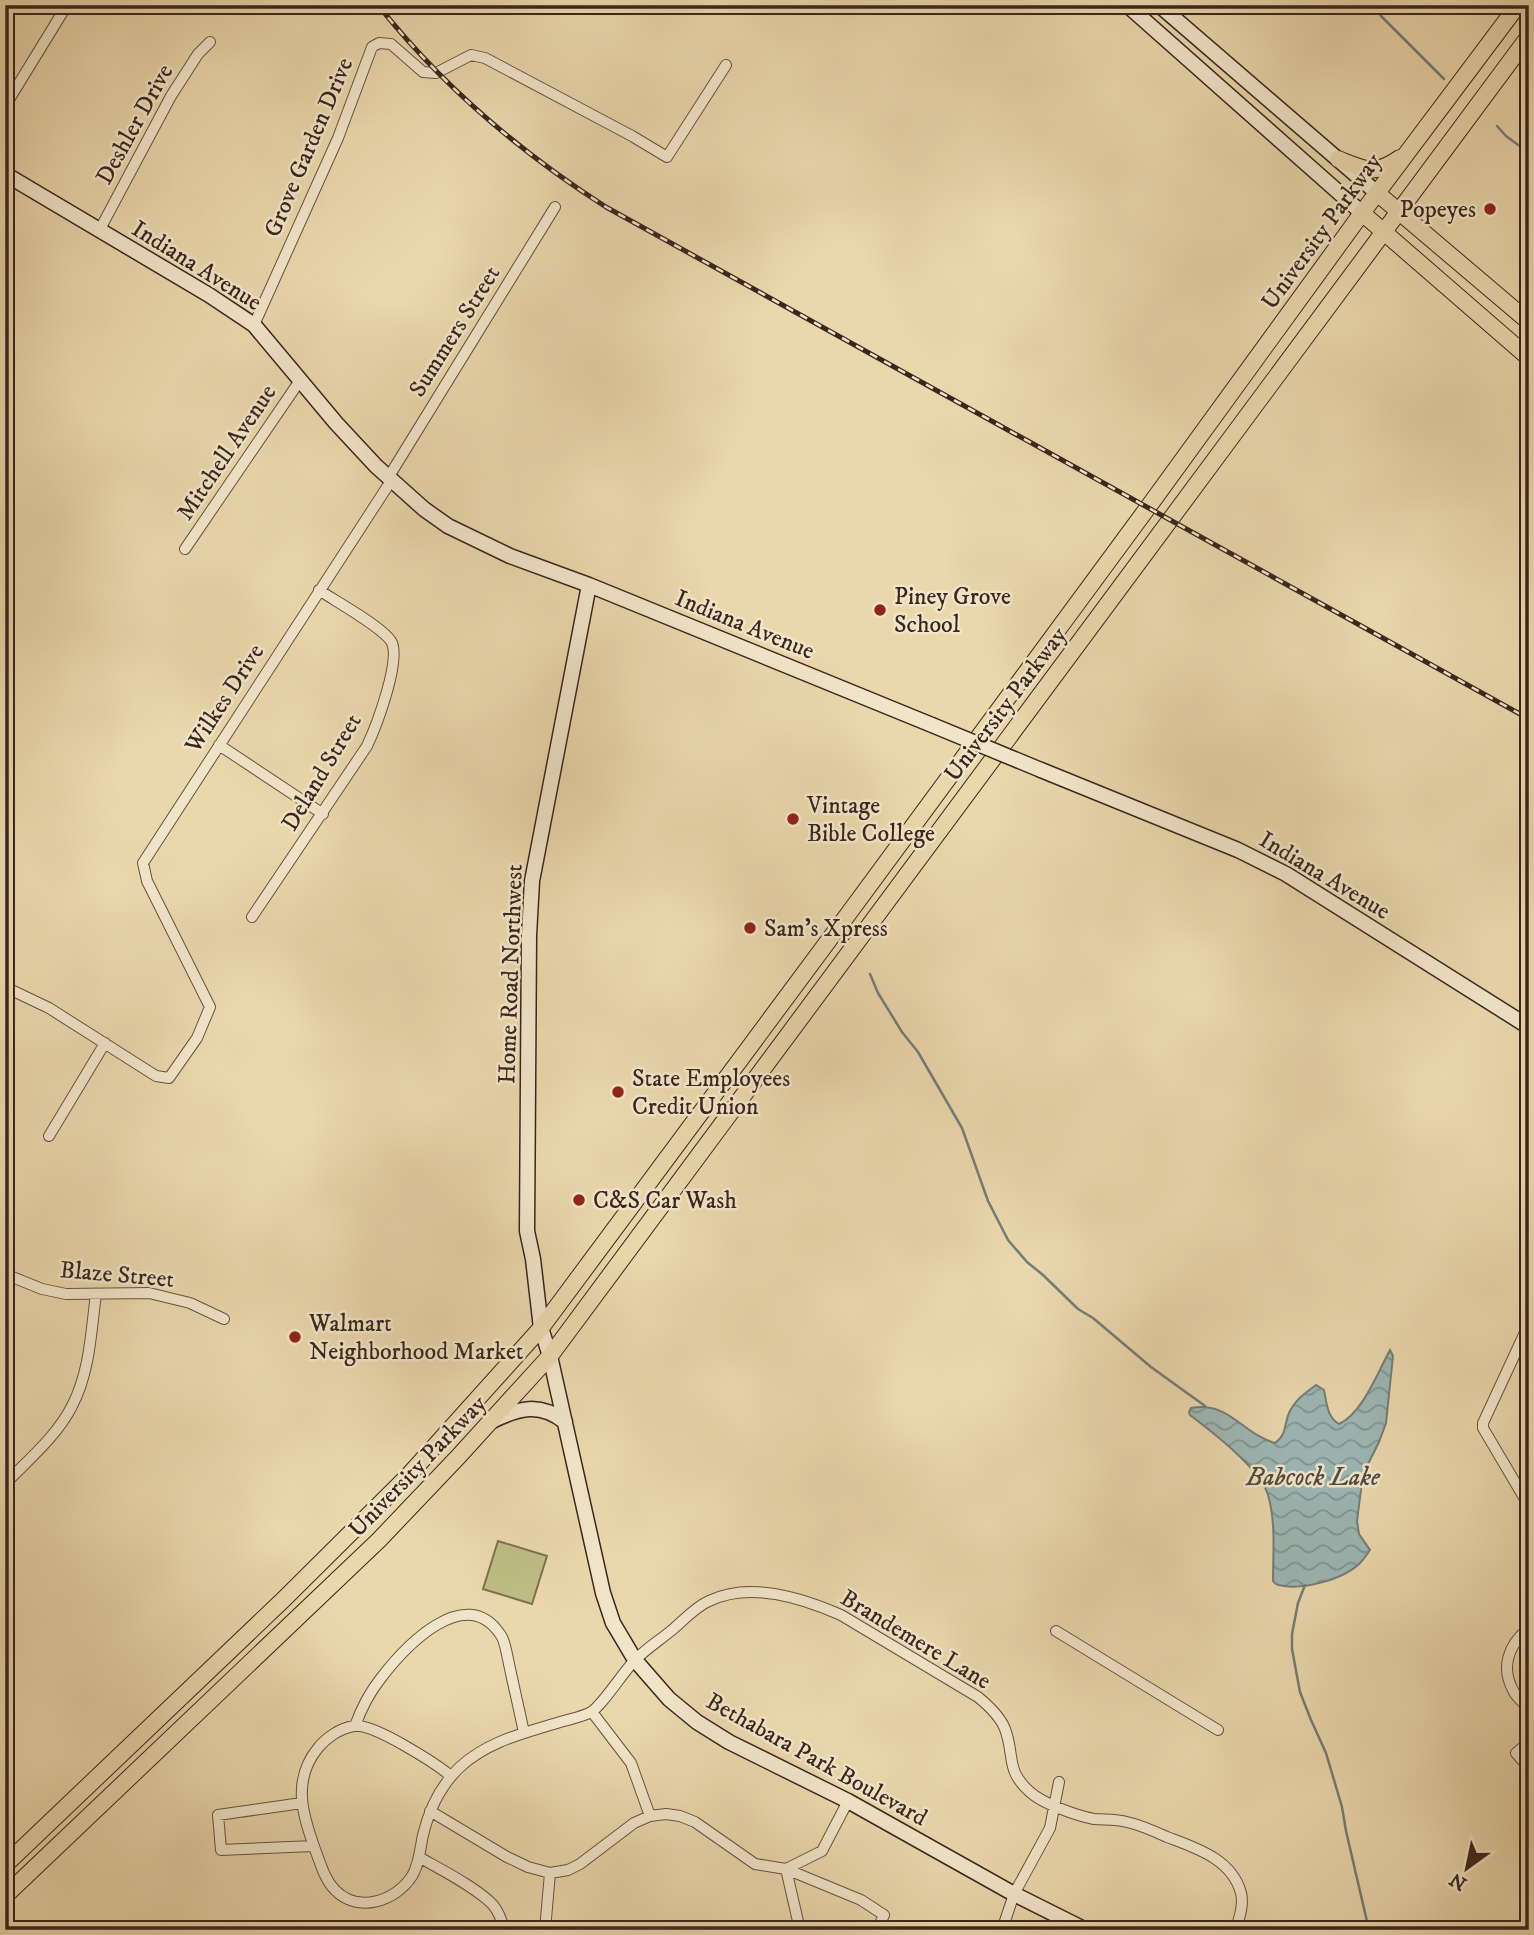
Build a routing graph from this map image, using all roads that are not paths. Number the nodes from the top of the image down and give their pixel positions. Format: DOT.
graph roads {
  1 [pos="67,5"];
  2 [pos="1127,5"];
  3 [pos="1159,5"];
  4 [pos="1518,5"];
  5 [pos="1529,36"];
  6 [pos="211,42"];
  7 [pos="726,65"];
  8 [pos="5,106"];
  9 [pos="1407,152"];
  10 [pos="1338,159"];
  11 [pos="5,174"];
  12 [pos="1377,193"];
  13 [pos="555,207"];
  14 [pos="1362,212"];
  15 [pos="1398,212"];
  16 [pos="99,231"];
  17 [pos="1384,231"];
  18 [pos="1529,322"];
  19 [pos="254,325"];
  20 [pos="1529,358"];
  21 [pos="301,379"];
  22 [pos="389,479"];
  23 [pos="185,549"];
  24 [pos="589,584"];
  25 [pos="319,590"];
  26 [pos="219,745"];
  27 [pos="323,814"];
  28 [pos="253,918"];
  29 [pos="5,987"];
  30 [pos="1529,1027"];
  31 [pos="105,1043"];
  32 [pos="49,1136"];
  33 [pos="5,1274"];
  34 [pos="96,1294"];
  35 [pos="224,1319"];
  36 [pos="541,1328"];
  37 [pos="1528,1328"];
  38 [pos="550,1356"];
  39 [pos="490,1422"];
  40 [pos="565,1422"];
  41 [pos="5,1484"];
  42 [pos="1529,1506"];
  43 [pos="1529,1629"];
  44 [pos="1056,1631"];
  45 [pos="635,1660"];
  46 [pos="1528,1705"];
  47 [pos="592,1712"];
  48 [pos="355,1726"];
  49 [pos="1218,1730"];
  50 [pos="524,1733"];
  51 [pos="1529,1742"];
  52 [pos="1529,1768"];
  53 [pos="452,1776"];
  54 [pos="1059,1782"];
  55 [pos="848,1801"];
  56 [pos="302,1803"];
  57 [pos="1055,1805"];
  58 [pos="430,1811"];
  59 [pos="650,1816"];
  60 [pos="314,1846"];
  61 [pos="419,1857"];
  62 [pos="5,1865"];
  63 [pos="786,1869"];
  64 [pos="550,1873"];
  65 [pos="1014,1894"];
  66 [pos="5,1896"];
  67 [pos="504,1930"];
  68 [pos="545,1930"];
  69 [pos="800,1930"];
  70 [pos="877,1930"];
  71 [pos="1002,1930"];
  72 [pos="1086,1930"];
  73 [pos="1236,1930"];
  1 -- 8 [label="street"];
  2 -- 14 [label="main road"];
  3 -- 10 [label="main road"];
  4 -- 9 [label="main road, University Parkway"];
  5 -- 15 [label="main road, University Parkway"];
  6 -- 16 [label="street, Deshler Drive"];
  7 -- 19 [label="street, Grove Garden Drive"];
  9 -- 10 [label="main road"];
  9 -- 12 [label="main road, University Parkway"];
  10 -- 12 [label="main road"];
  11 -- 16 [label="main road, Indiana Avenue"];
  12 -- 14 [label="main road, University Parkway"];
  12 -- 15 [label="main road"];
  13 -- 22 [label="street, Summers Street"];
  14 -- 17 [label="main road"];
  14 -- 36 [label="main road, University Parkway"];
  15 -- 17 [label="main road, University Parkway"];
  15 -- 18 [label="main road"];
  16 -- 19 [label="main road, Indiana Avenue"];
  17 -- 20 [label="main road"];
  17 -- 38 [label="main road, University Parkway"];
  19 -- 21 [label="main road, Indiana Avenue"];
  21 -- 22 [label="main road, Indiana Avenue"];
  21 -- 23 [label="street, Mitchell Avenue"];
  22 -- 24 [label="main road, Indiana Avenue"];
  22 -- 25 [label="street, Wilkes Drive"];
  24 -- 30 [label="main road, Indiana Avenue, bridge"];
  24 -- 36 [label="main road, Home Road Northwest"];
  25 -- 26 [label="street, Wilkes Drive"];
  25 -- 27 [label="street, Deland Street"];
  26 -- 27 [label="street"];
  26 -- 31 [label="street, Wilkes Drive"];
  27 -- 28 [label="street, Deland Street"];
  29 -- 31 [label="street"];
  31 -- 32 [label="street"];
  33 -- 34 [label="street, Blaze Street"];
  34 -- 35 [label="street, Blaze Street"];
  34 -- 41 [label="street"];
  36 -- 38 [label="main road, Home Road Northwest"];
  36 -- 62 [label="main road, University Parkway"];
  37 -- 42 [label="street"];
  38 -- 39 [label="main road, University Parkway"];
  38 -- 40 [label="main road, Bethabara Park Boulevard"];
  39 -- 40 [label="main road"];
  39 -- 66 [label="main road, University Parkway"];
  40 -- 45 [label="main road, Bethabara Park Boulevard"];
  43 -- 46 [label="street"];
  44 -- 49 [label="street"];
  45 -- 47 [label="street, Brandemere Lane"];
  45 -- 55 [label="main road, Bethabara Park Boulevard"];
  45 -- 57 [label="street, Brandemere Lane"];
  47 -- 50 [label="street"];
  47 -- 59 [label="street"];
  48 -- 50 [label="street"];
  48 -- 53 [label="street"];
  48 -- 56 [label="street"];
  50 -- 53 [label="street"];
  51 -- 52 [label="street"];
  53 -- 58 [label="street"];
  54 -- 57 [label="street"];
  55 -- 63 [label="street"];
  55 -- 65 [label="main road, Bethabara Park Boulevard"];
  56 -- 60 [label="street"];
  56 -- 60 [label="street"];
  57 -- 65 [label="street"];
  57 -- 73 [label="street, Brandemere Lane"];
  58 -- 61 [label="street"];
  58 -- 64 [label="street"];
  59 -- 63 [label="street"];
  59 -- 64 [label="street"];
  60 -- 61 [label="street"];
  61 -- 67 [label="street"];
  63 -- 69 [label="street"];
  63 -- 70 [label="street"];
  64 -- 68 [label="street"];
  65 -- 71 [label="street"];
  65 -- 72 [label="main road, Bethabara Park Boulevard"];
}
